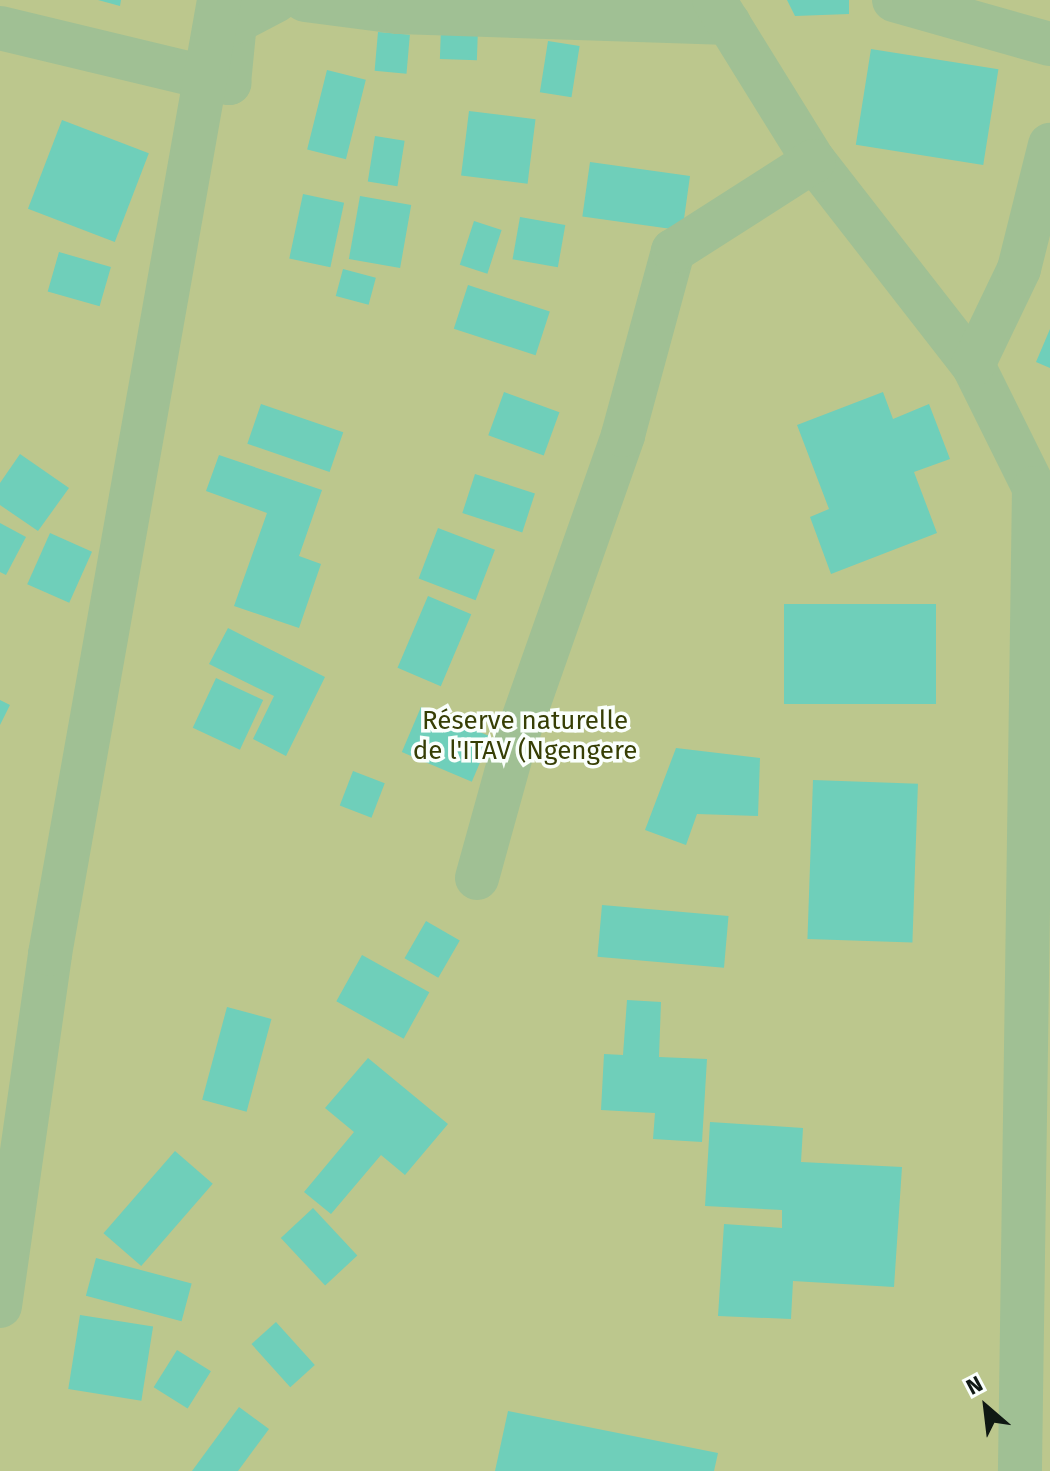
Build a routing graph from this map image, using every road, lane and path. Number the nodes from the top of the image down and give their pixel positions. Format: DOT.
graph roads {
  1 [pos="219,0"];
  2 [pos="277,0"];
  3 [pos="305,0"];
  4 [pos="894,0"];
  5 [pos="721,12"];
  6 [pos="0,28"];
  7 [pos="1050,44"];
  8 [pos="208,76"];
  9 [pos="1050,145"];
  10 [pos="814,161"];
  11 [pos="973,365"];
  12 [pos="1042,488"];
  13 [pos="1040,713"];
  14 [pos="477,878"];
  15 [pos="11,1161"];
  16 [pos="0,1306"];
  17 [pos="1020,1471"];
  1 -- 8 [label="street"];
  2 -- 8 [label="street"];
  3 -- 5 [label="street"];
  4 -- 7 [label="street"];
  5 -- 10 [label="street"];
  6 -- 8 [label="street"];
  8 -- 15 [label="street"];
  9 -- 11 [label="street"];
  10 -- 11 [label="street"];
  10 -- 14 [label="street"];
  11 -- 12 [label="street"];
  12 -- 13 [label="street"];
  13 -- 17 [label="street"];
  15 -- 16 [label="street"];
}
